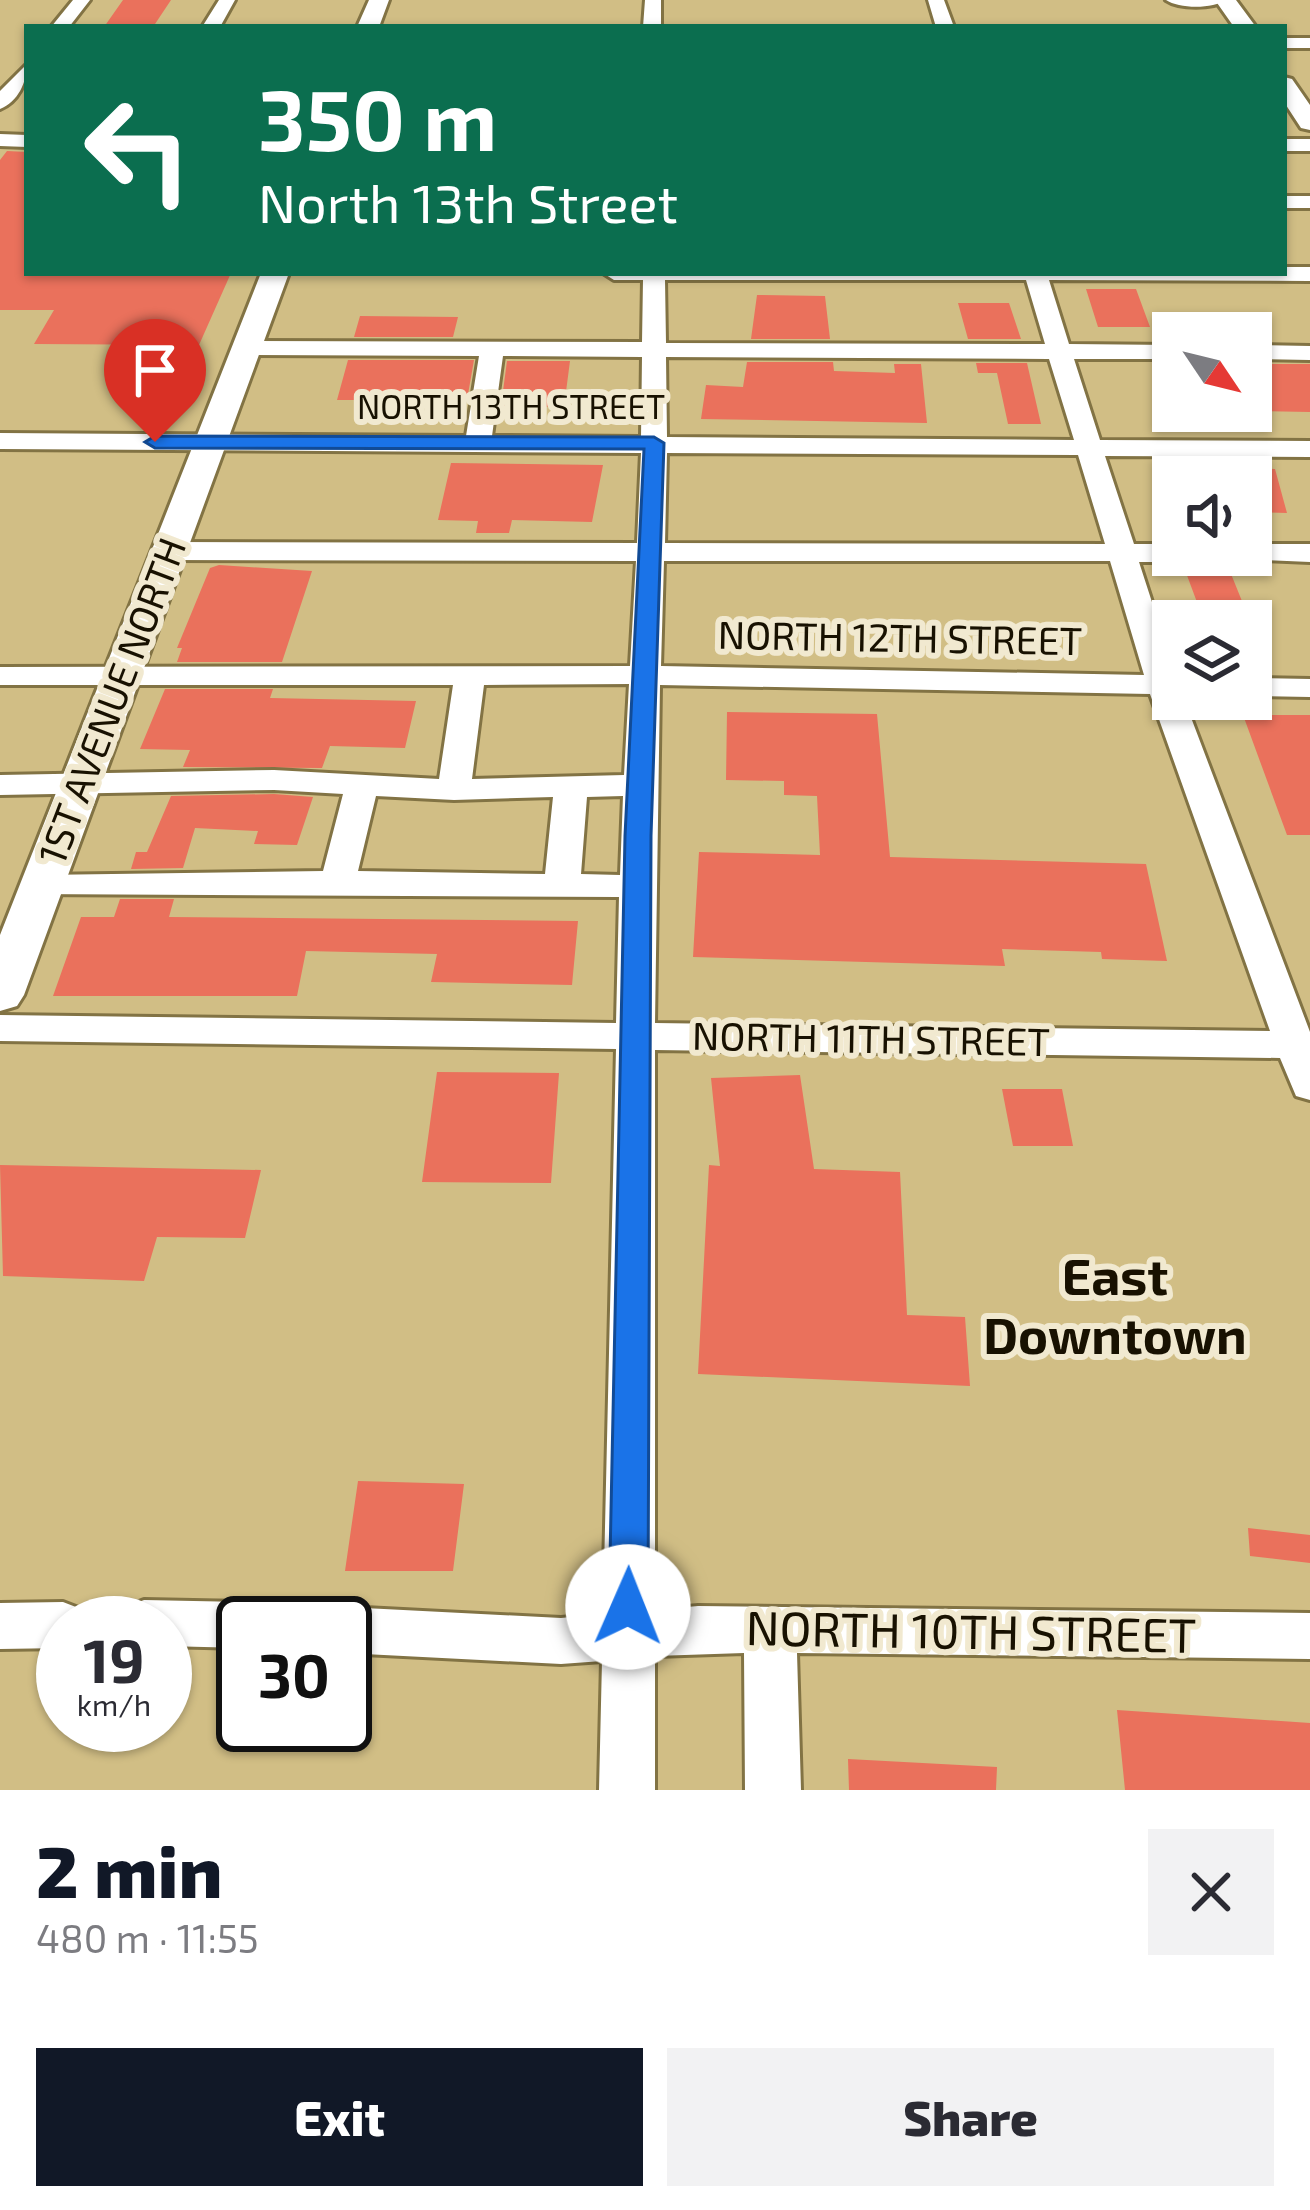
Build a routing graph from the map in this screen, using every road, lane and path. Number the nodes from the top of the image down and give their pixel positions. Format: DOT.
graph roads {
  1 [pos="82,0"];
  2 [pos="1174,0"];
  3 [pos="1222,0"];
  4 [pos="63,24"];
  5 [pos="1242,24"];
  6 [pos="24,73"];
  7 [pos="1287,90"];
  8 [pos="0,103"];
  9 [pos="1310,123"];
  10 [pos="274,276"];
  11 [pos="655,276"];
  12 [pos="1036,276"];
  13 [pos="773,333"];
  14 [pos="655,342"];
  15 [pos="246,348"];
  16 [pos="492,350"];
  17 [pos="1060,351"];
  18 [pos="1152,352"];
  19 [pos="1272,352"];
  20 [pos="1310,352"];
  21 [pos="0,441"];
  22 [pos="210,442"];
  23 [pos="478,442"];
  24 [pos="654,443"];
  25 [pos="1310,448"];
  26 [pos="1091,449"];
  27 [pos="650,549"];
  28 [pos="169,551"];
  29 [pos="1123,553"];
  30 [pos="1152,553"];
  31 [pos="1272,553"];
  32 [pos="1310,553"];
  33 [pos="1152,638"];
  34 [pos="122,675"];
  35 [pos="470,675"];
  36 [pos="646,675"];
  37 [pos="0,676"];
  38 [pos="1152,685"];
  39 [pos="1272,687"];
  40 [pos="1310,688"];
  41 [pos="1181,720"];
  42 [pos="0,785"];
  43 [pos="362,785"];
  44 [pos="640,785"];
  45 [pos="80,786"];
  46 [pos="571,787"];
  47 [pos="454,790"];
  48 [pos="338,882"];
  49 [pos="562,884"];
  50 [pos="41,886"];
  51 [pos="638,886"];
  52 [pos="0,995"];
  53 [pos="0,1028"];
  54 [pos="637,1036"];
  55 [pos="1302,1044"];
  56 [pos="1310,1086"];
  57 [pos="36,1625"];
  58 [pos="0,1626"];
  59 [pos="372,1631"];
  60 [pos="770,1631"];
  61 [pos="628,1636"];
  62 [pos="1310,1636"];
  63 [pos="627,1790"];
  64 [pos="773,1790"];
  1 -- 4 [label="street"];
  2 -- 3 [label="street"];
  3 -- 5 [label="main road"];
  6 -- 8 [label="street"];
  7 -- 9 [label="main road"];
  10 -- 15 [label="main road, 1ST AVENUE NORTH"];
  11 -- 14 [label="street"];
  12 -- 17 [label="street"];
  13 -- 14 [label="street"];
  14 -- 16 [label="street"];
  14 -- 17 [label="street"];
  14 -- 24 [label="street"];
  15 -- 16 [label="street"];
  15 -- 22 [label="main road, 1ST AVENUE NORTH"];
  16 -- 23 [label="street"];
  17 -- 18 [label="street"];
  17 -- 26 [label="street"];
  19 -- 20 [label="street"];
  21 -- 22 [label="street, NORTH 13TH STREET"];
  22 -- 23 [label="street, NORTH 13TH STREET"];
  22 -- 28 [label="main road, 1ST AVENUE NORTH"];
  23 -- 24 [label="street, NORTH 13TH STREET"];
  24 -- 26 [label="street, NORTH 13TH STREET"];
  24 -- 27 [label="street"];
  25 -- 26 [label="street, NORTH 13TH STREET"];
  26 -- 29 [label="street"];
  27 -- 28 [label="street"];
  27 -- 29 [label="street"];
  27 -- 36 [label="street"];
  28 -- 34 [label="main road, 1ST AVENUE NORTH"];
  29 -- 30 [label="street"];
  29 -- 33 [label="street"];
  31 -- 32 [label="street"];
  34 -- 35 [label="street, NORTH 12TH STREET"];
  34 -- 37 [label="street, NORTH 12TH STREET"];
  34 -- 45 [label="main road, 1ST AVENUE NORTH"];
  35 -- 36 [label="street, NORTH 12TH STREET"];
  35 -- 47 [label="street"];
  36 -- 38 [label="street, NORTH 12TH STREET"];
  36 -- 44 [label="street"];
  39 -- 40 [label="street"];
  41 -- 55 [label="street"];
  42 -- 45 [label="street"];
  43 -- 45 [label="street"];
  43 -- 47 [label="street"];
  43 -- 48 [label="street"];
  44 -- 46 [label="street"];
  44 -- 51 [label="street"];
  45 -- 50 [label="main road, 1ST AVENUE NORTH"];
  46 -- 47 [label="street"];
  46 -- 49 [label="street"];
  48 -- 49 [label="street"];
  48 -- 50 [label="street"];
  49 -- 51 [label="street"];
  50 -- 52 [label="main road, 1ST AVENUE NORTH"];
  51 -- 54 [label="street"];
  53 -- 54 [label="street, NORTH 11TH STREET"];
  54 -- 55 [label="street, NORTH 11TH STREET"];
  54 -- 61 [label="street"];
  55 -- 56 [label="street"];
  57 -- 58 [label="street"];
  59 -- 61 [label="street, NORTH 10TH STREET"];
  60 -- 61 [label="street, NORTH 10TH STREET"];
  60 -- 62 [label="street, NORTH 10TH STREET"];
  60 -- 64 [label="street"];
  61 -- 63 [label="street"];
}
